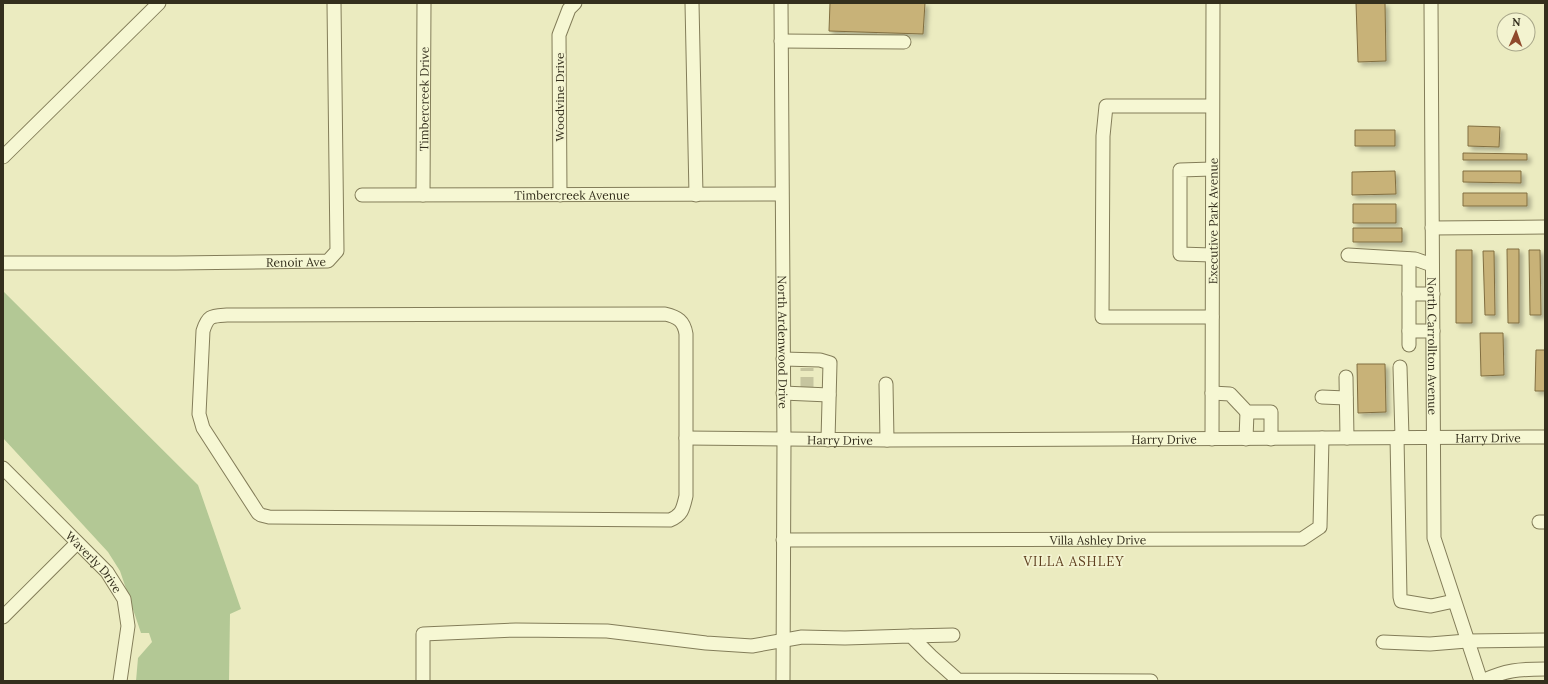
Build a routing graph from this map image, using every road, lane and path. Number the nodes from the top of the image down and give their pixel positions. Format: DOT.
graph roads {
  1 [pos="159,3"];
  2 [pos="334,3"];
  3 [pos="424,3"];
  4 [pos="575,3"];
  5 [pos="692,3"];
  6 [pos="781,3"];
  7 [pos="1213,3"];
  8 [pos="1431,3"];
  9 [pos="781,41"];
  10 [pos="904,42"];
  11 [pos="1212,106"];
  12 [pos="3,157"];
  13 [pos="1212,169"];
  14 [pos="781,194"];
  15 [pos="362,195"];
  16 [pos="423,195"];
  17 [pos="560,195"];
  18 [pos="696,195"];
  19 [pos="1545,227"];
  20 [pos="1432,228"];
  21 [pos="1212,254"];
  22 [pos="1348,255"];
  23 [pos="1409,259"];
  24 [pos="3,263"];
  25 [pos="1432,265"];
  26 [pos="1409,294"];
  27 [pos="1432,294"];
  28 [pos="1212,317"];
  29 [pos="1433,330"];
  30 [pos="1409,331"];
  31 [pos="1409,345"];
  32 [pos="783,359"];
  33 [pos="1400,367"];
  34 [pos="1346,377"];
  35 [pos="886,384"];
  36 [pos="783,393"];
  37 [pos="1212,393"];
  38 [pos="829,395"];
  39 [pos="1322,397"];
  40 [pos="1346,398"];
  41 [pos="1247,412"];
  42 [pos="1434,436"];
  43 [pos="1399,437"];
  44 [pos="1545,437"];
  45 [pos="686,438"];
  46 [pos="1322,438"];
  47 [pos="1347,438"];
  48 [pos="1212,439"];
  49 [pos="1246,439"];
  50 [pos="1271,439"];
  51 [pos="784,440"];
  52 [pos="828,440"];
  53 [pos="887,440"];
  54 [pos="3,468"];
  55 [pos="783,540"];
  56 [pos="77,543"];
  57 [pos="1454,601"];
  58 [pos="3,617"];
  59 [pos="954,635"];
  60 [pos="911,636"];
  61 [pos="783,640"];
  62 [pos="1545,640"];
  63 [pos="1467,641"];
  64 [pos="1383,642"];
  65 [pos="1545,669"];
  66 [pos="958,680"];
  67 [pos="1088,680"];
  68 [pos="1478,680"];
  69 [pos="120,681"];
  70 [pos="424,681"];
  71 [pos="783,681"];
  72 [pos="1151,681"];
  1 -- 12 [label="street"];
  2 -- 24 [label="street, Renoir Ave"];
  3 -- 16 [label="street, Timbercreek Drive"];
  4 -- 17 [label="street, Woodvine Drive"];
  5 -- 18 [label="street"];
  6 -- 9 [label="street, North Ardenwood Drive"];
  7 -- 11 [label="street, Executive Park Avenue"];
  8 -- 20 [label="street, North Carrollton Avenue"];
  9 -- 10 [label="street"];
  9 -- 14 [label="street, North Ardenwood Drive"];
  11 -- 13 [label="street, Executive Park Avenue"];
  11 -- 28 [label="street"];
  13 -- 21 [label="street, Executive Park Avenue"];
  13 -- 21 [label="street"];
  14 -- 18 [label="street, Timbercreek Avenue"];
  14 -- 32 [label="street, North Ardenwood Drive"];
  15 -- 16 [label="street, Timbercreek Avenue"];
  16 -- 17 [label="street, Timbercreek Avenue"];
  17 -- 18 [label="street, Timbercreek Avenue"];
  19 -- 20 [label="street"];
  20 -- 25 [label="street, North Carrollton Avenue"];
  21 -- 28 [label="street, Executive Park Avenue"];
  22 -- 23 [label="street"];
  23 -- 25 [label="street"];
  23 -- 26 [label="street"];
  25 -- 27 [label="street, North Carrollton Avenue"];
  26 -- 27 [label="street"];
  26 -- 30 [label="street"];
  27 -- 29 [label="street, North Carrollton Avenue"];
  28 -- 37 [label="street, Executive Park Avenue"];
  29 -- 30 [label="street"];
  29 -- 42 [label="street, North Carrollton Avenue"];
  30 -- 31 [label="street"];
  32 -- 36 [label="street, North Ardenwood Drive"];
  32 -- 38 [label="street"];
  33 -- 43 [label="street"];
  34 -- 40 [label="street"];
  35 -- 53 [label="street"];
  36 -- 38 [label="street"];
  36 -- 51 [label="street, North Ardenwood Drive"];
  37 -- 41 [label="street"];
  37 -- 48 [label="street, Executive Park Avenue"];
  38 -- 52 [label="street"];
  39 -- 40 [label="street"];
  40 -- 47 [label="street"];
  41 -- 49 [label="street"];
  41 -- 50 [label="street"];
  42 -- 43 [label="street, Harry Drive"];
  42 -- 44 [label="street, Harry Drive"];
  42 -- 57 [label="street, North Carrollton Avenue"];
  43 -- 47 [label="street, Harry Drive"];
  43 -- 57 [label="street"];
  45 -- 45 [label="street"];
  45 -- 51 [label="street, Harry Drive"];
  46 -- 47 [label="street, Harry Drive"];
  46 -- 50 [label="street, Harry Drive"];
  46 -- 55 [label="street, Villa Ashley Drive"];
  48 -- 49 [label="street, Harry Drive"];
  48 -- 53 [label="street, Harry Drive"];
  49 -- 50 [label="street, Harry Drive"];
  51 -- 52 [label="street, Harry Drive"];
  51 -- 55 [label="street, North Ardenwood Drive"];
  52 -- 53 [label="street, Harry Drive"];
  54 -- 56 [label="street, Waverly Drive"];
  55 -- 61 [label="street, North Ardenwood Drive"];
  56 -- 58 [label="street"];
  56 -- 69 [label="street, Waverly Drive"];
  57 -- 63 [label="street, North Carrollton Avenue"];
  59 -- 60 [label="street"];
  60 -- 61 [label="street"];
  60 -- 66 [label="street"];
  61 -- 70 [label="street"];
  61 -- 71 [label="street, North Ardenwood Drive"];
  62 -- 63 [label="street"];
  63 -- 64 [label="street"];
  63 -- 68 [label="street, North Carrollton Avenue"];
  65 -- 68 [label="street"];
  66 -- 67 [label="street"];
  67 -- 72 [label="street"];
}
